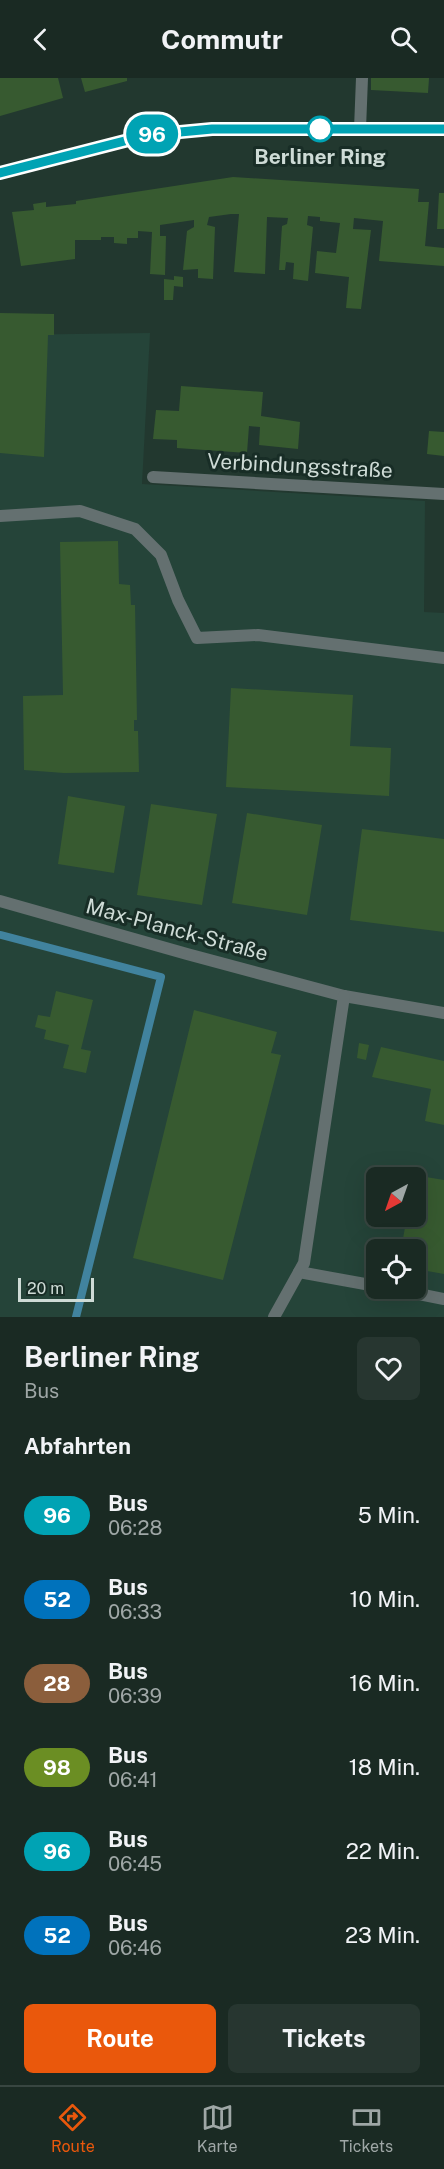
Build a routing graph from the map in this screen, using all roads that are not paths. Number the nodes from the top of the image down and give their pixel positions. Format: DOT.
graph roads {
  1 [pos="362,78"];
  2 [pos="360,129"];
  3 [pos="444,129"];
  4 [pos="0,173"];
  5 [pos="153,477"];
  6 [pos="444,494"];
  7 [pos="0,516"];
  8 [pos="444,658"];
  9 [pos="0,901"];
  10 [pos="344,996"];
  11 [pos="444,1013"];
  12 [pos="299,1272"];
  13 [pos="366,1284"];
  14 [pos="426,1295"];
  15 [pos="444,1299"];
  16 [pos="274,1317"];
  1 -- 2 [label="street"];
  2 -- 3 [label="street"];
  2 -- 4 [label="street"];
  5 -- 6 [label="street, Verbindungsstraße"];
  7 -- 8 [label="street"];
  9 -- 10 [label="street, Max-Planck-Straße"];
  10 -- 11 [label="street, Max-Planck-Straße"];
  10 -- 12 [label="street"];
  12 -- 13 [label="street"];
  12 -- 16 [label="street"];
  14 -- 15 [label="street"];
}
